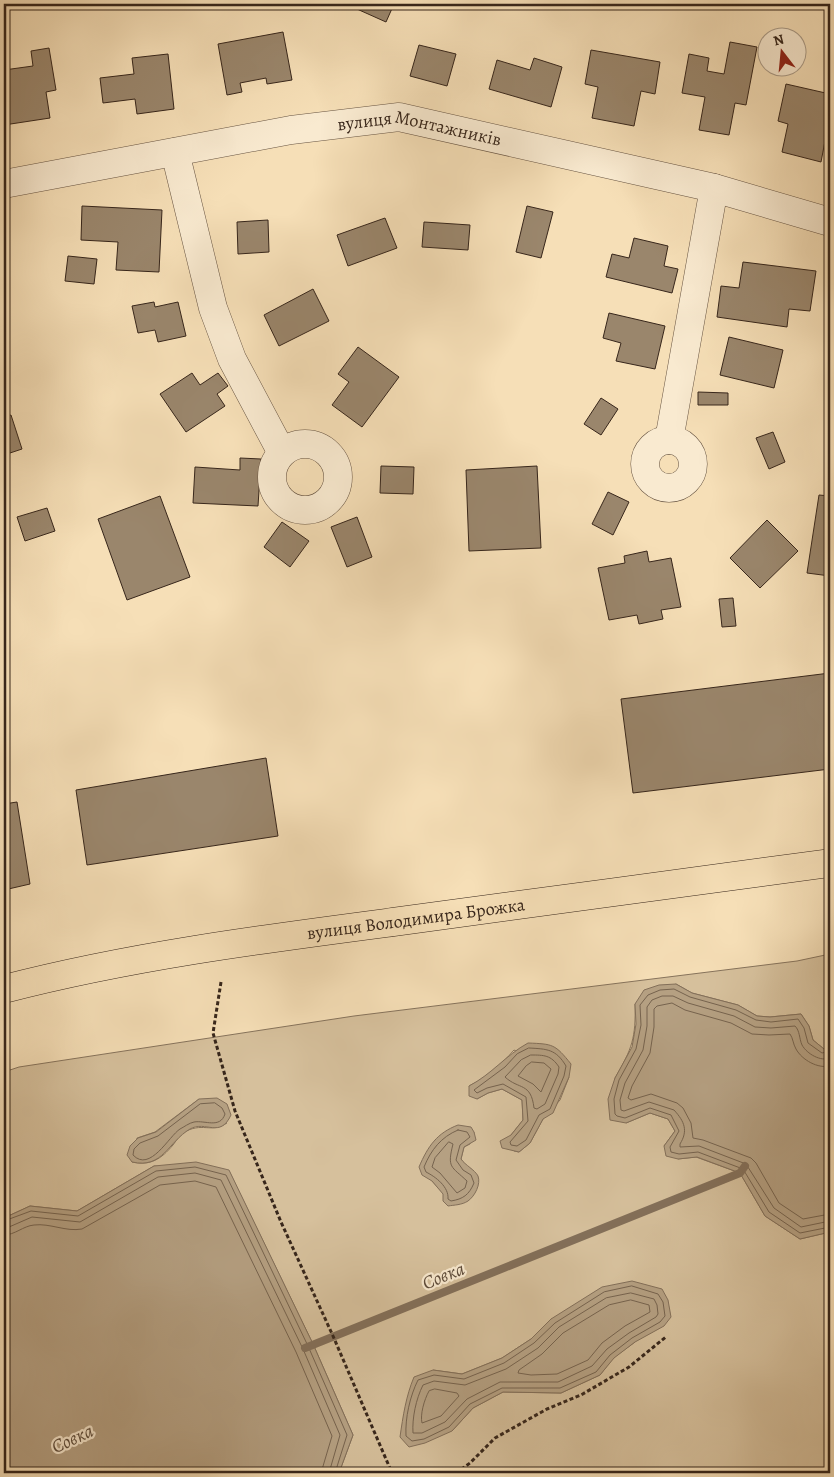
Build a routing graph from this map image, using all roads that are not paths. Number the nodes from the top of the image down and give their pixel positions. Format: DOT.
graph roads {
  1 [pos="175,152"];
  2 [pos="4,184"];
  3 [pos="714,188"];
  4 [pos="830,222"];
  5 [pos="669,440"];
  6 [pos="282,453"];
  7 [pos="830,863"];
  8 [pos="4,988"];
  1 -- 2 [label="street, вулиця Монтажників"];
  1 -- 3 [label="street, вулиця Монтажників"];
  1 -- 6 [label="street"];
  3 -- 4 [label="street, вулиця Монтажників"];
  3 -- 5 [label="street"];
  7 -- 8 [label="main road, вулиця Володимира Брожка"];
}
